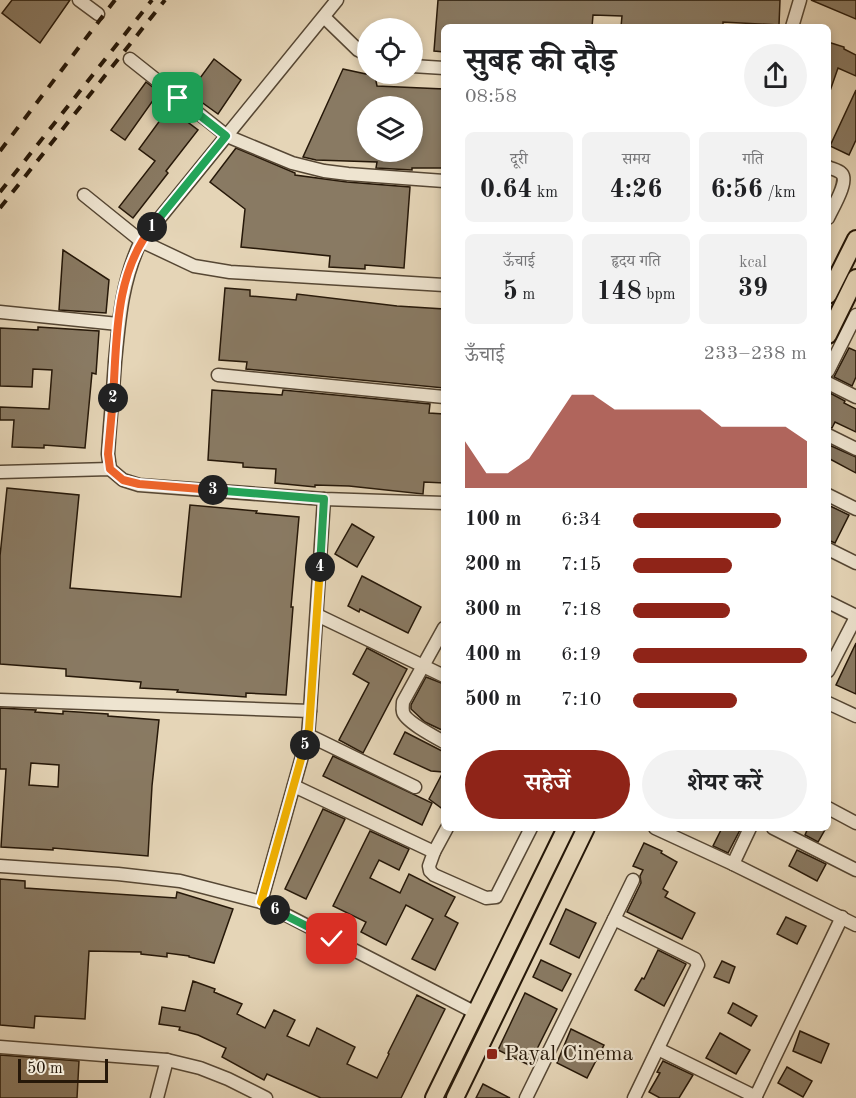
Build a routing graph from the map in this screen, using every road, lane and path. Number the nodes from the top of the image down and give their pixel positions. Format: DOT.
graph roads {
  1 [pos="79,0"];
  2 [pos="337,0"];
  3 [pos="800,0"];
  4 [pos="98,14"];
  5 [pos="324,17"];
  6 [pos="793,24"];
  7 [pos="357,49"];
  8 [pos="129,59"];
  9 [pos="423,67"];
  10 [pos="441,68"];
  11 [pos="226,136"];
  12 [pos="831,168"];
  13 [pos="441,181"];
  14 [pos="84,195"];
  15 [pos="831,212"];
  16 [pos="856,239"];
  17 [pos="141,241"];
  18 [pos="856,278"];
  19 [pos="441,285"];
  20 [pos="831,290"];
  21 [pos="0,312"];
  22 [pos="856,315"];
  23 [pos="118,324"];
  24 [pos="843,339"];
  25 [pos="831,365"];
  26 [pos="218,375"];
  27 [pos="831,384"];
  28 [pos="441,397"];
  29 [pos="856,397"];
  30 [pos="831,436"];
  31 [pos="856,449"];
  32 [pos="110,469"];
  33 [pos="0,472"];
  34 [pos="831,496"];
  35 [pos="324,499"];
  36 [pos="441,504"];
  37 [pos="856,509"];
  38 [pos="831,550"];
  39 [pos="856,563"];
  40 [pos="831,604"];
  41 [pos="317,615"];
  42 [pos="856,616"];
  43 [pos="441,633"];
  44 [pos="423,665"];
  45 [pos="831,665"];
  46 [pos="441,674"];
  47 [pos="0,700"];
  48 [pos="831,704"];
  49 [pos="310,711"];
  50 [pos="856,716"];
  51 [pos="308,735"];
  52 [pos="441,740"];
  53 [pos="294,786"];
  54 [pos="415,788"];
  55 [pos="831,810"];
  56 [pos="856,823"];
  57 [pos="445,831"];
  58 [pos="529,831"];
  59 [pos="565,831"];
  60 [pos="585,831"];
  61 [pos="662,831"];
  62 [pos="749,831"];
  63 [pos="779,831"];
  64 [pos="434,852"];
  65 [pos="733,864"];
  66 [pos="0,866"];
  67 [pos="856,870"];
  68 [pos="633,880"];
  69 [pos="261,902"];
  70 [pos="842,917"];
  71 [pos="614,919"];
  72 [pos="856,925"];
  73 [pos="476,1013"];
  74 [pos="0,1047"];
  75 [pos="658,1049"];
  76 [pos="167,1060"];
  77 [pos="756,1097"];
  78 [pos="157,1098"];
  79 [pos="266,1098"];
  80 [pos="434,1098"];
  81 [pos="455,1098"];
  82 [pos="526,1098"];
  83 [pos="634,1098"];
  1 -- 4 [label="street"];
  2 -- 5 [label="street"];
  3 -- 6 [label="street"];
  5 -- 7 [label="street"];
  5 -- 11 [label="street"];
  8 -- 11 [label="street"];
  9 -- 10 [label="street"];
  11 -- 13 [label="street"];
  11 -- 17 [label="street"];
  12 -- 15 [label="street"];
  14 -- 17 [label="street"];
  16 -- 20 [label="main road"];
  17 -- 19 [label="street"];
  17 -- 23 [label="street"];
  18 -- 24 [label="main road"];
  21 -- 23 [label="street"];
  22 -- 24 [label="street"];
  23 -- 32 [label="street"];
  24 -- 25 [label="street"];
  26 -- 28 [label="street"];
  27 -- 29 [label="street"];
  30 -- 31 [label="street"];
  32 -- 33 [label="street"];
  32 -- 35 [label="street"];
  34 -- 37 [label="street"];
  35 -- 36 [label="street"];
  35 -- 41 [label="street"];
  38 -- 39 [label="street"];
  40 -- 42 [label="street"];
  41 -- 44 [label="street"];
  41 -- 49 [label="street"];
  42 -- 45 [label="street"];
  43 -- 44 [label="street"];
  44 -- 46 [label="street"];
  44 -- 52 [label="street"];
  47 -- 49 [label="street"];
  48 -- 50 [label="street"];
  49 -- 51 [label="street"];
  51 -- 53 [label="street"];
  51 -- 54 [label="street"];
  53 -- 64 [label="street"];
  53 -- 69 [label="street"];
  55 -- 56 [label="street"];
  57 -- 64 [label="street"];
  58 -- 64 [label="street"];
  59 -- 73 [label="main road"];
  60 -- 81 [label="main road"];
  61 -- 65 [label="street"];
  62 -- 65 [label="street"];
  63 -- 67 [label="street"];
  65 -- 70 [label="street"];
  66 -- 69 [label="street"];
  68 -- 71 [label="street"];
  69 -- 73 [label="street"];
  70 -- 72 [label="street"];
  70 -- 77 [label="street"];
  71 -- 75 [label="street"];
  71 -- 82 [label="street"];
  73 -- 80 [label="main road"];
  74 -- 76 [label="street"];
  75 -- 77 [label="street"];
  75 -- 83 [label="street"];
  76 -- 78 [label="street"];
  76 -- 79 [label="street"];
}
